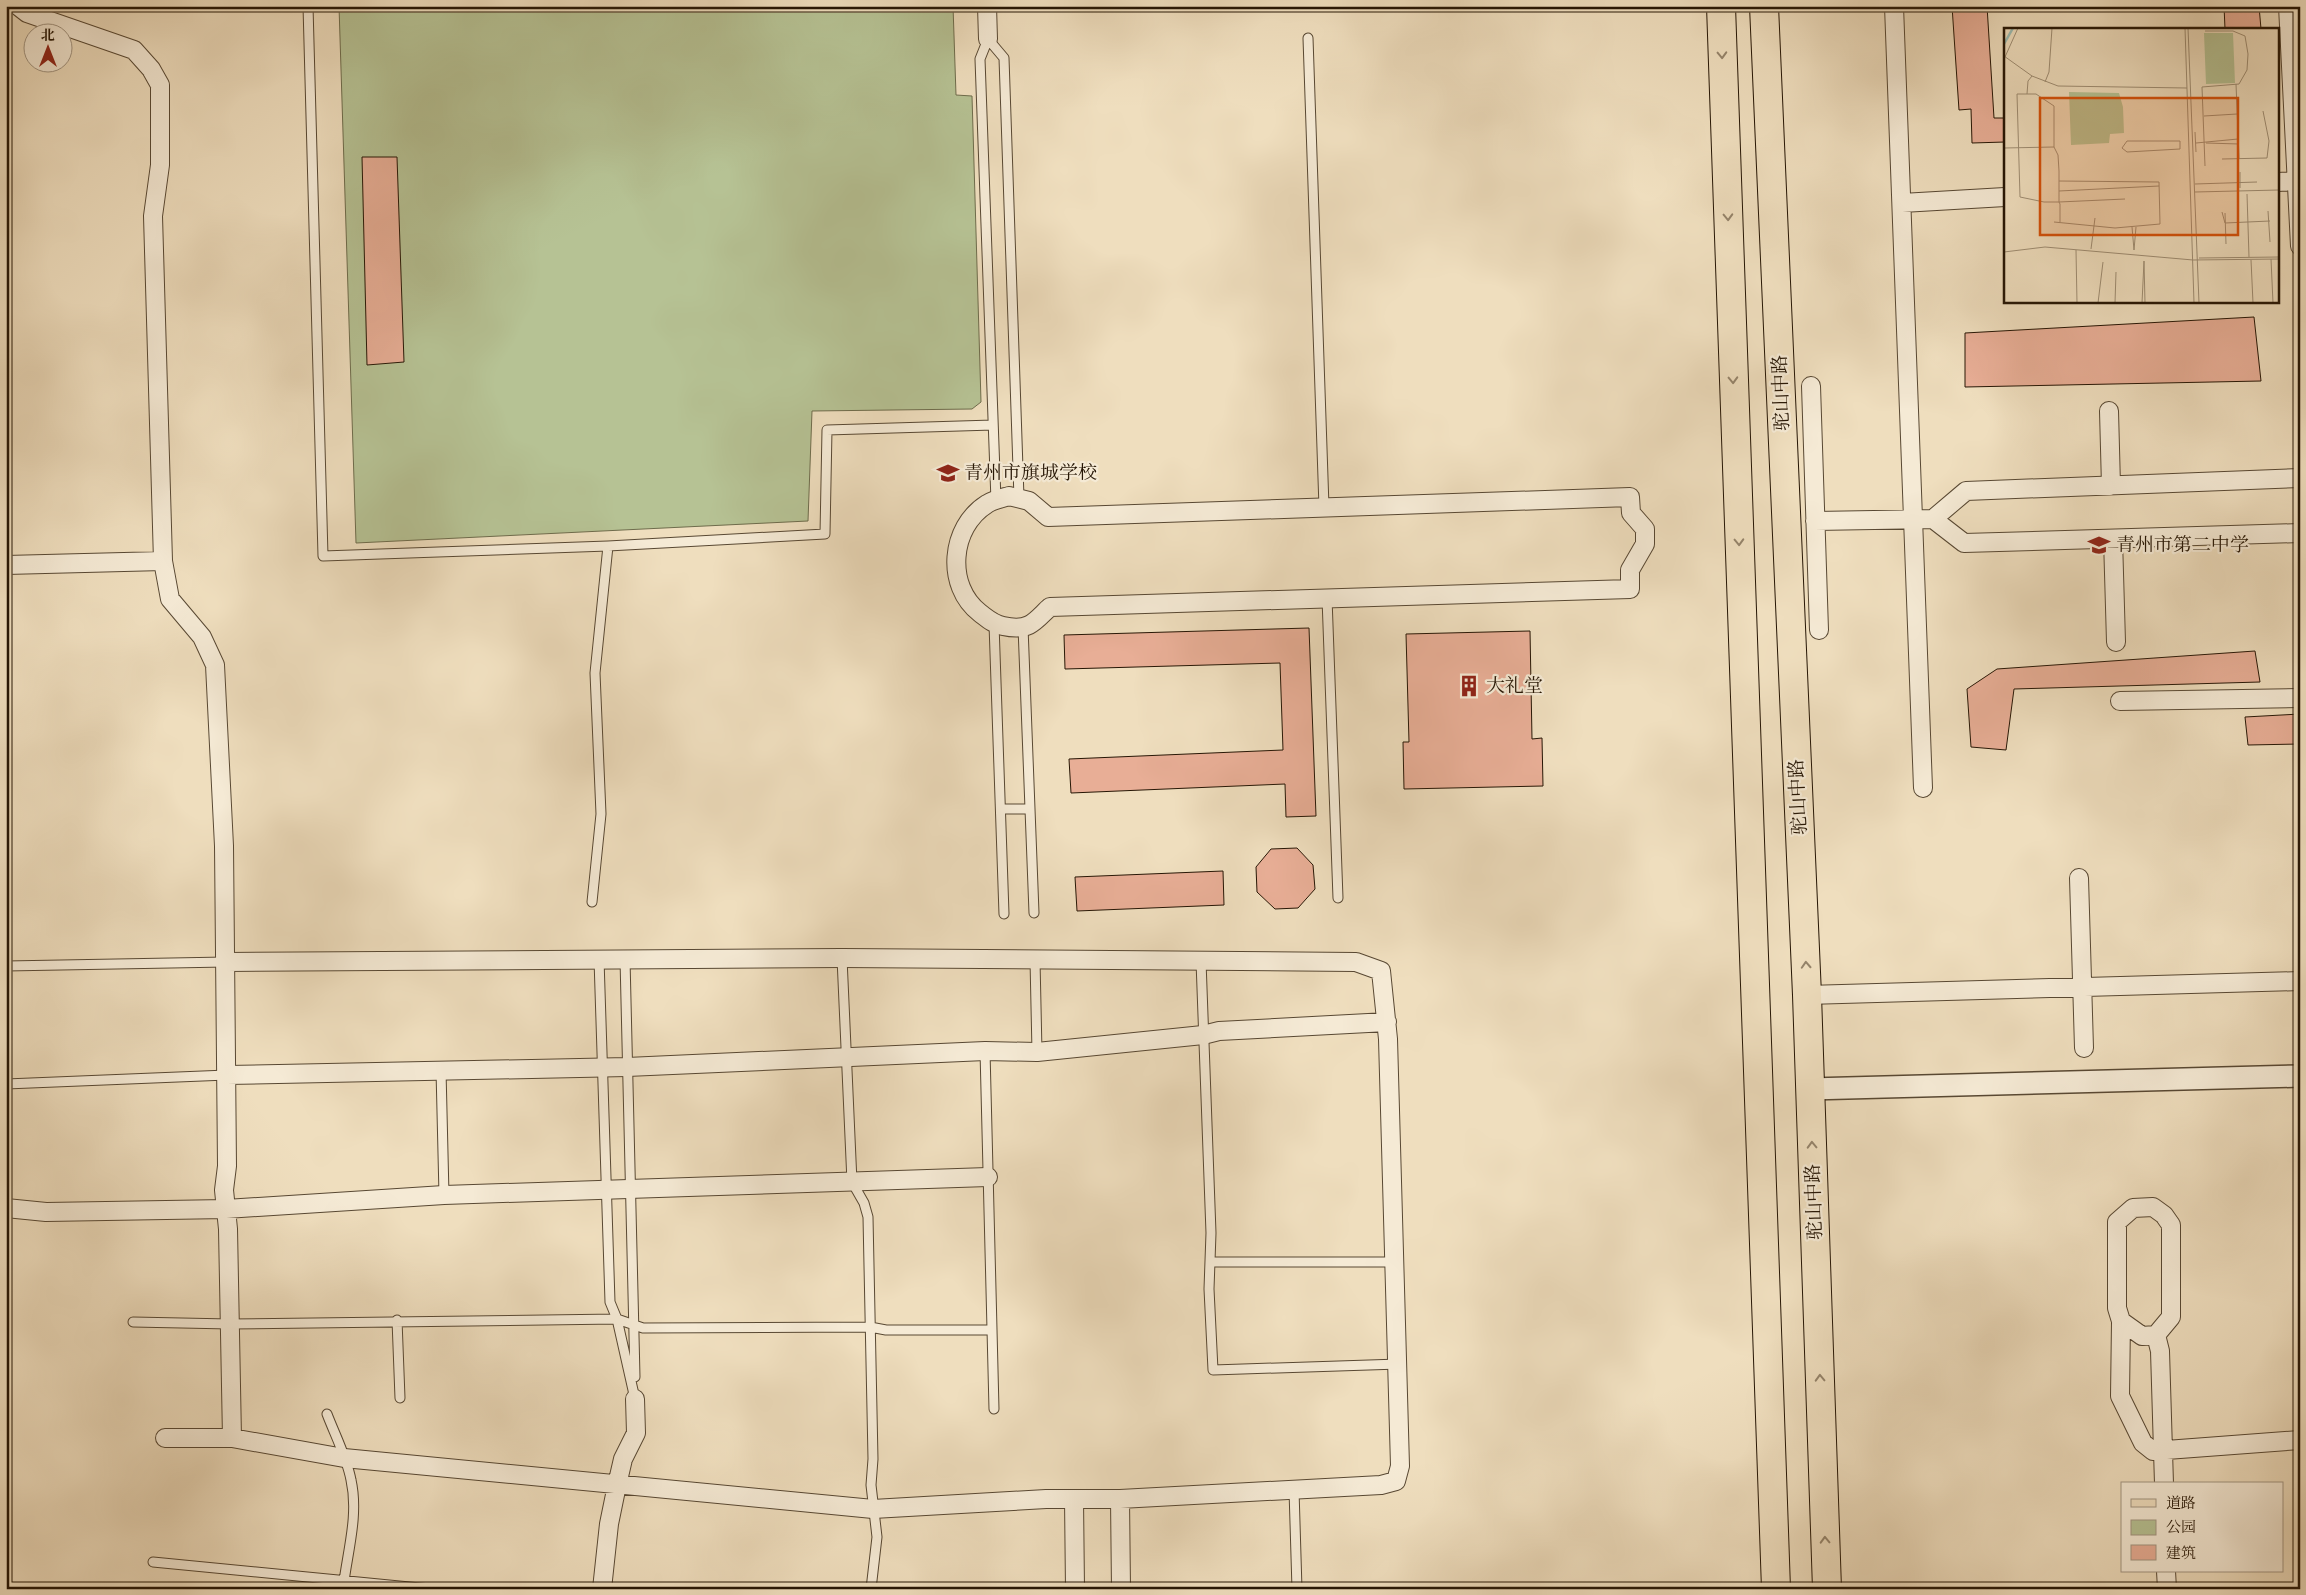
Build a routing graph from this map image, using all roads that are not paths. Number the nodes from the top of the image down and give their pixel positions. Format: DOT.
graph roads {
  1 [pos="18,6"];
  2 [pos="308,6"];
  3 [pos="987,6"];
  4 [pos="1720,6"];
  5 [pos="1764,6"];
  6 [pos="1894,6"];
  7 [pos="2288,6"];
  8 [pos="1308,38"];
  9 [pos="988,39"];
  10 [pos="2297,181"];
  11 [pos="2278,182"];
  12 [pos="2004,197"];
  13 [pos="1902,203"];
  14 [pos="2300,246"];
  15 [pos="1811,386"];
  16 [pos="2108,411"];
  17 [pos="993,426"];
  18 [pos="2300,478"];
  19 [pos="2111,486"];
  20 [pos="1019,498"];
  21 [pos="996,500"];
  22 [pos="1324,507"];
  23 [pos="1933,519"];
  24 [pos="1913,520"];
  25 [pos="1815,521"];
  26 [pos="2300,533"];
  27 [pos="2113,539"];
  28 [pos="608,546"];
  29 [pos="163,561"];
  30 [pos="6,565"];
  31 [pos="1327,598"];
  32 [pos="994,624"];
  33 [pos="1022,627"];
  34 [pos="1819,630"];
  35 [pos="2116,642"];
  36 [pos="2300,698"];
  37 [pos="2120,701"];
  38 [pos="1923,788"];
  39 [pos="1001,810"];
  40 [pos="1030,810"];
  41 [pos="2079,878"];
  42 [pos="1338,898"];
  43 [pos="592,902"];
  44 [pos="1034,913"];
  45 [pos="1004,914"];
  46 [pos="842,958"];
  47 [pos="599,960"];
  48 [pos="625,960"];
  49 [pos="1035,960"];
  50 [pos="1201,961"];
  51 [pos="226,962"];
  52 [pos="6,966"];
  53 [pos="2300,981"];
  54 [pos="2082,987"];
  55 [pos="1807,995"];
  56 [pos="1387,1022"];
  57 [pos="1203,1035"];
  58 [pos="2084,1048"];
  59 [pos="985,1051"];
  60 [pos="1037,1052"];
  61 [pos="846,1058"];
  62 [pos="602,1066"];
  63 [pos="627,1066"];
  64 [pos="441,1070"];
  65 [pos="227,1075"];
  66 [pos="2300,1076"];
  67 [pos="6,1084"];
  68 [pos="1810,1089"];
  69 [pos="988,1177"];
  70 [pos="852,1182"];
  71 [pos="606,1188"];
  72 [pos="630,1188"];
  73 [pos="444,1195"];
  74 [pos="6,1208"];
  75 [pos="226,1209"];
  76 [pos="1210,1262"];
  77 [pos="1396,1262"];
  78 [pos="618,1319"];
  79 [pos="397,1320"];
  80 [pos="2121,1321"];
  81 [pos="133,1322"];
  82 [pos="230,1324"];
  83 [pos="633,1324"];
  84 [pos="870,1327"];
  85 [pos="992,1330"];
  86 [pos="2156,1335"];
  87 [pos="1399,1364"];
  88 [pos="400,1398"];
  89 [pos="635,1398"];
  90 [pos="994,1408"];
  91 [pos="327,1414"];
  92 [pos="165,1438"];
  93 [pos="232,1438"];
  94 [pos="2300,1440"];
  95 [pos="2163,1449"];
  96 [pos="344,1458"];
  97 [pos="2164,1482"];
  98 [pos="618,1485"];
  99 [pos="1294,1490"];
  100 [pos="1074,1499"];
  101 [pos="1120,1499"];
  102 [pos="873,1510"];
  103 [pos="153,1562"];
  104 [pos="2166,1572"];
  105 [pos="343,1584"];
  106 [pos="430,1589"];
  107 [pos="602,1589"];
  108 [pos="871,1589"];
  109 [pos="1075,1589"];
  110 [pos="1121,1589"];
  111 [pos="1297,1589"];
  112 [pos="1776,1589"];
  113 [pos="1827,1589"];
  114 [pos="2167,1589"];
  1 -- 29 [label="street"];
  2 -- 28 [label="lane"];
  3 -- 9 [label="street"];
  4 -- 112 [label="main road, one-way"];
  55 -- 5 [label="main road, 驼山中路, one-way"];
  6 -- 13 [label="street"];
  7 -- 10 [label="street"];
  8 -- 22 [label="lane"];
  9 -- 17 [label="lane"];
  9 -- 20 [label="lane"];
  10 -- 11 [label="street"];
  10 -- 14 [label="street"];
  12 -- 13 [label="street"];
  13 -- 24 [label="street"];
  15 -- 25 [label="street"];
  16 -- 19 [label="street"];
  17 -- 21 [label="lane"];
  17 -- 28 [label="lane"];
  18 -- 19 [label="street"];
  19 -- 23 [label="street"];
  20 -- 21 [label="street"];
  20 -- 22 [label="street"];
  21 -- 32 [label="street"];
  22 -- 31 [label="street"];
  23 -- 24 [label="street"];
  23 -- 27 [label="street"];
  24 -- 25 [label="street"];
  24 -- 38 [label="street"];
  25 -- 34 [label="street"];
  26 -- 27 [label="street"];
  27 -- 35 [label="street"];
  28 -- 43 [label="lane"];
  29 -- 30 [label="street"];
  29 -- 51 [label="street"];
  31 -- 33 [label="street"];
  31 -- 42 [label="lane"];
  32 -- 33 [label="street"];
  32 -- 39 [label="lane"];
  33 -- 40 [label="lane"];
  36 -- 37 [label="street"];
  39 -- 40 [label="lane"];
  39 -- 45 [label="lane"];
  40 -- 44 [label="lane"];
  41 -- 54 [label="street"];
  46 -- 48 [label="street"];
  46 -- 49 [label="street"];
  46 -- 61 [label="lane"];
  47 -- 48 [label="street"];
  47 -- 51 [label="street"];
  47 -- 62 [label="lane"];
  48 -- 63 [label="lane"];
  49 -- 50 [label="street"];
  49 -- 60 [label="lane"];
  50 -- 56 [label="street"];
  50 -- 57 [label="lane"];
  51 -- 52 [label="lane"];
  51 -- 65 [label="street"];
  53 -- 54 [label="street"];
  54 -- 55 [label="street"];
  54 -- 58 [label="street"];
  55 -- 68 [label="main road, 驼山中路"];
  56 -- 57 [label="street"];
  56 -- 77 [label="street"];
  57 -- 60 [label="street"];
  57 -- 76 [label="lane"];
  59 -- 60 [label="street"];
  59 -- 61 [label="street"];
  59 -- 69 [label="lane"];
  61 -- 63 [label="street"];
  61 -- 70 [label="lane"];
  62 -- 63 [label="street"];
  62 -- 64 [label="street"];
  62 -- 71 [label="lane"];
  63 -- 72 [label="lane"];
  64 -- 65 [label="street"];
  64 -- 73 [label="lane"];
  65 -- 67 [label="lane"];
  65 -- 75 [label="street"];
  66 -- 68 [label="street"];
  113 -- 68 [label="main road, 驼山中路, one-way"];
  69 -- 70 [label="street"];
  69 -- 85 [label="lane"];
  70 -- 72 [label="street"];
  70 -- 84 [label="lane"];
  71 -- 72 [label="street"];
  71 -- 73 [label="street"];
  71 -- 78 [label="lane"];
  72 -- 83 [label="lane"];
  73 -- 75 [label="street"];
  74 -- 75 [label="street"];
  75 -- 82 [label="street"];
  76 -- 77 [label="lane"];
  76 -- 87 [label="lane"];
  77 -- 87 [label="street"];
  78 -- 79 [label="lane"];
  78 -- 83 [label="lane"];
  78 -- 89 [label="lane"];
  79 -- 82 [label="lane"];
  79 -- 88 [label="lane"];
  80 -- 86 [label="street"];
  80 -- 86 [label="street"];
  80 -- 95 [label="street"];
  81 -- 82 [label="lane"];
  82 -- 93 [label="street"];
  83 -- 84 [label="lane"];
  83 -- 89 [label="lane"];
  84 -- 85 [label="lane"];
  84 -- 102 [label="lane"];
  85 -- 90 [label="lane"];
  86 -- 95 [label="street"];
  87 -- 99 [label="street"];
  89 -- 98 [label="street"];
  91 -- 96 [label="lane"];
  92 -- 93 [label="street"];
  93 -- 96 [label="street"];
  94 -- 95 [label="street"];
  95 -- 97 [label="street"];
  96 -- 98 [label="street"];
  96 -- 105 [label="lane"];
  98 -- 102 [label="street"];
  98 -- 107 [label="street"];
  99 -- 101 [label="street"];
  99 -- 111 [label="lane"];
  100 -- 101 [label="street"];
  100 -- 102 [label="street"];
  100 -- 109 [label="street"];
  101 -- 110 [label="street"];
  102 -- 108 [label="lane"];
  103 -- 105 [label="lane"];
  104 -- 114 [label="street"];
  105 -- 106 [label="lane"];
}
